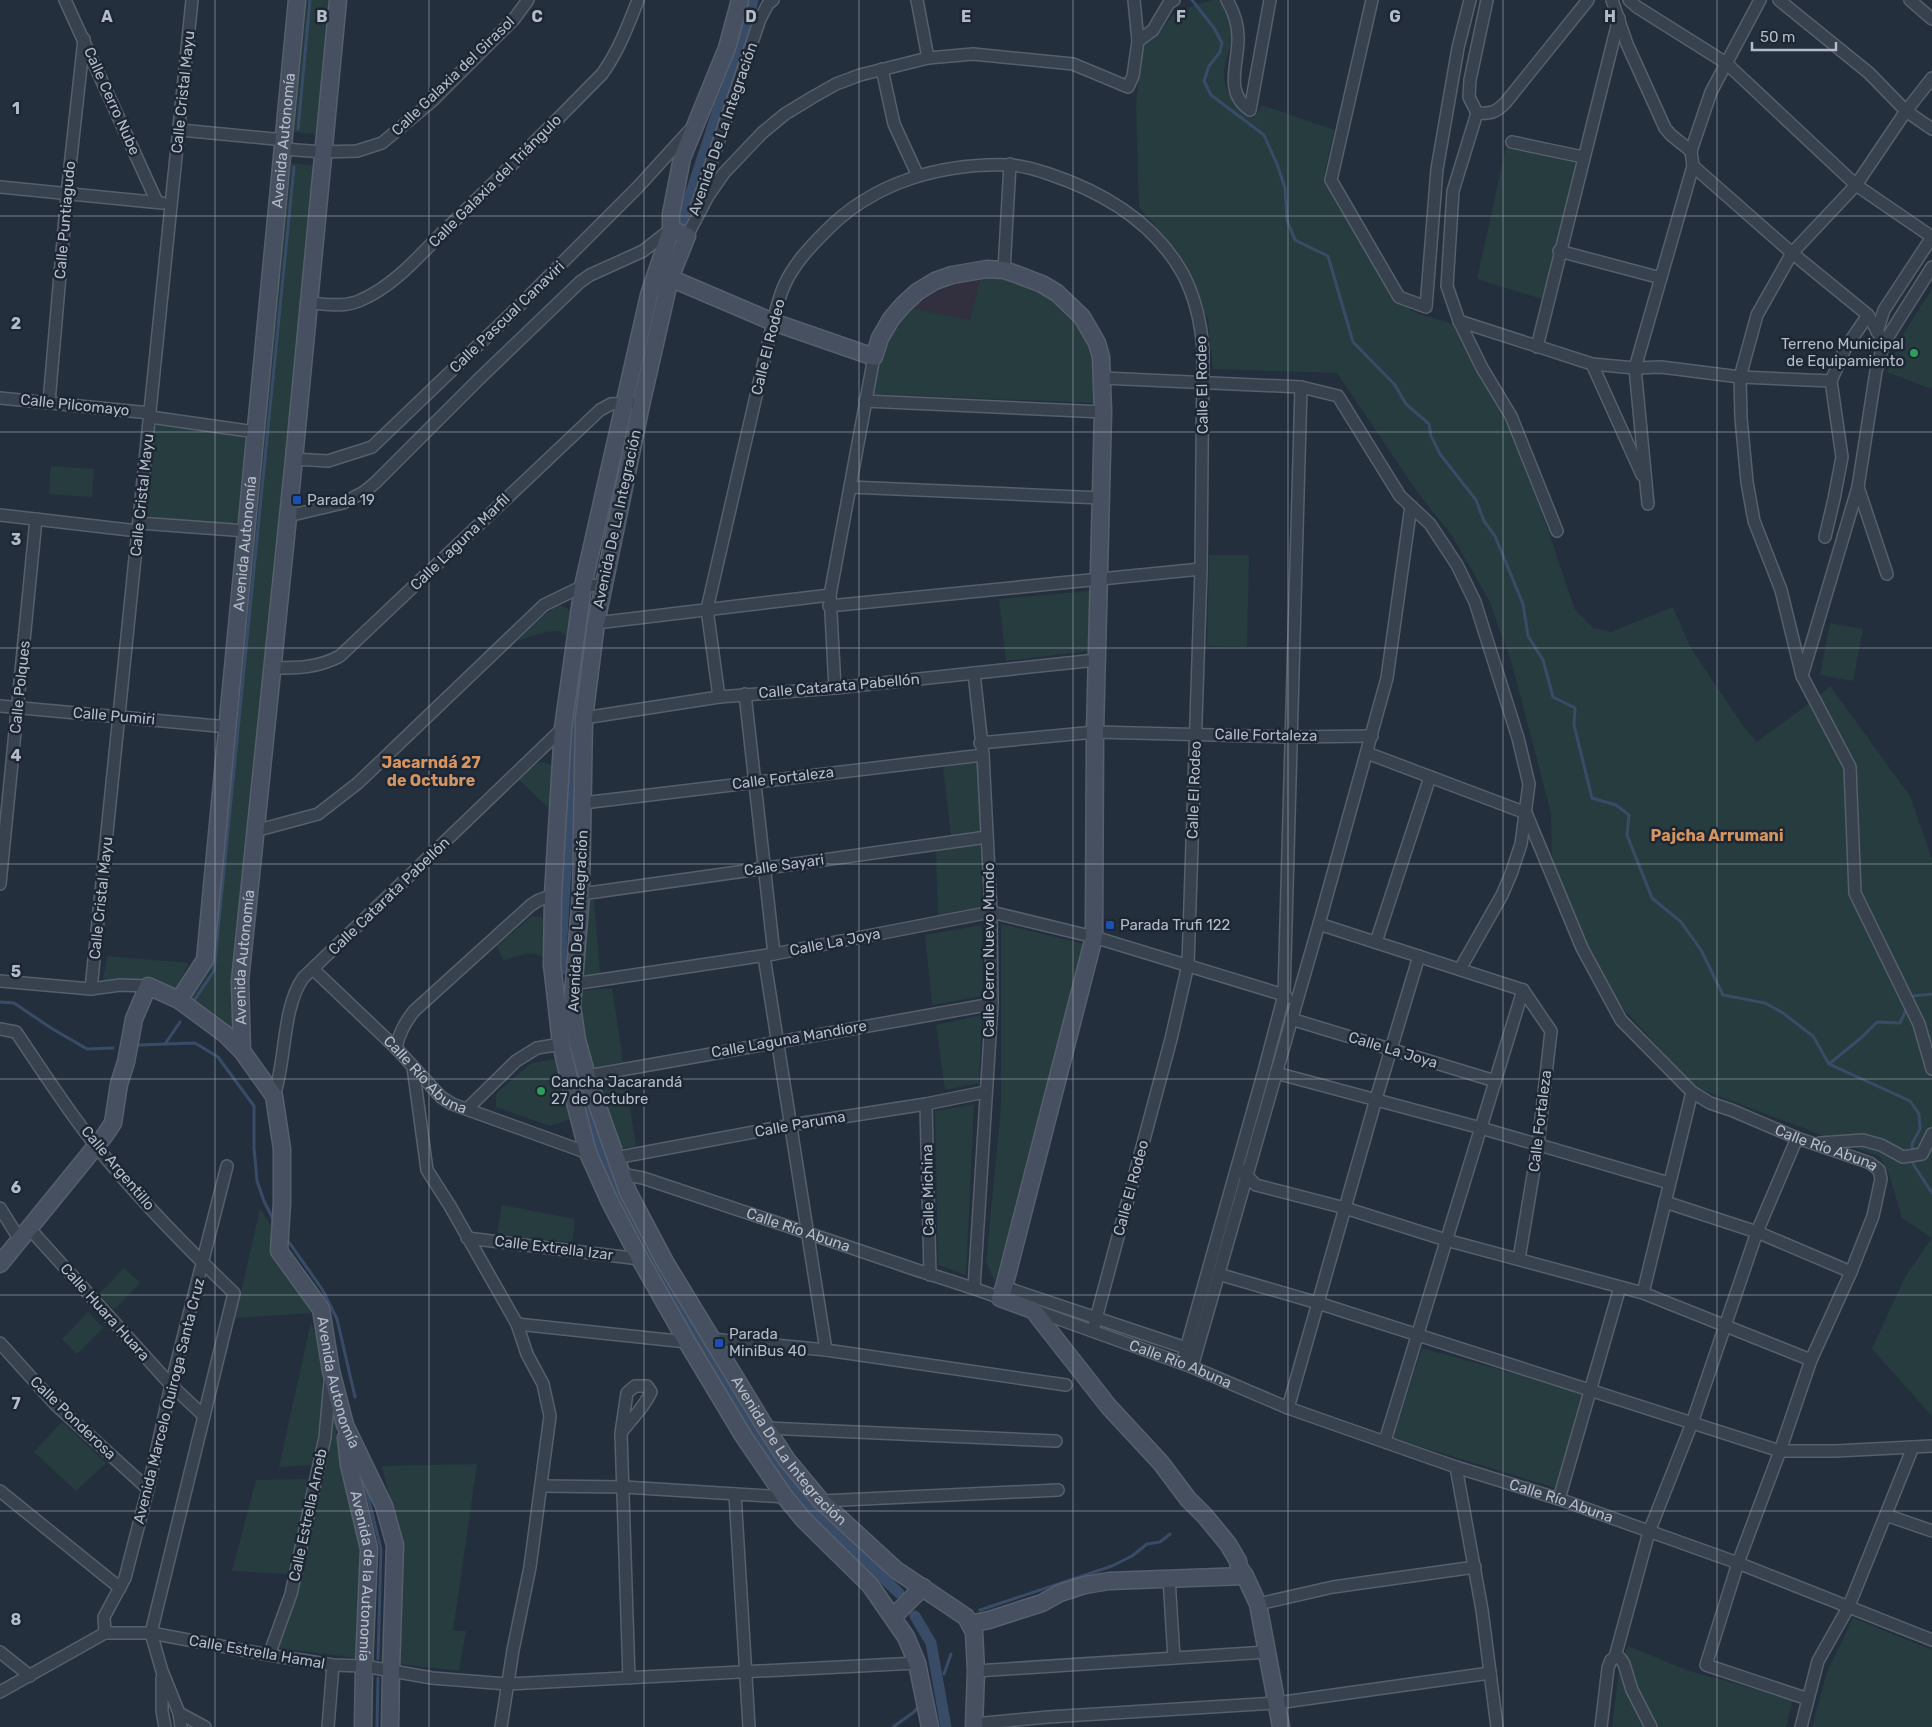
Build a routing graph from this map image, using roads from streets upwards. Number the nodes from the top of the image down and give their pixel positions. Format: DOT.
graph roads {
  1 [pos="65,0"];
  2 [pos="192,0"];
  3 [pos="298,0"];
  4 [pos="338,0"];
  5 [pos="528,0"];
  6 [pos="638,0"];
  7 [pos="740,0"];
  8 [pos="917,0"];
  9 [pos="1134,0"];
  10 [pos="1174,0"];
  11 [pos="1227,0"];
  12 [pos="1270,0"];
  13 [pos="1372,0"];
  14 [pos="1470,0"];
  15 [pos="1487,0"];
  16 [pos="1588,0"];
  17 [pos="1612,0"];
  18 [pos="1629,0"];
  19 [pos="1760,0"];
  20 [pos="1779,0"];
  21 [pos="1910,0"];
  22 [pos="771,2"];
  23 [pos="1619,18"];
  24 [pos="1932,19"];
  25 [pos="84,39"];
  26 [pos="1138,41"];
  27 [pos="928,58"];
  28 [pos="1726,63"];
  29 [pos="882,69"];
  30 [pos="1932,78"];
  31 [pos="1906,111"];
  32 [pos="1477,113"];
  33 [pos="694,126"];
  34 [pos="180,130"];
  35 [pos="1932,130"];
  36 [pos="1512,142"];
  37 [pos="284,144"];
  38 [pos="1691,151"];
  39 [pos="323,152"];
  40 [pos="1583,157"];
  41 [pos="1010,164"];
  42 [pos="1693,166"];
  43 [pos="918,176"];
  44 [pos="1856,185"];
  45 [pos="0,187"];
  46 [pos="67,194"];
  47 [pos="157,202"];
  48 [pos="171,204"];
  49 [pos="671,229"];
  50 [pos="687,236"];
  51 [pos="1932,237"];
  52 [pos="1559,251"];
  53 [pos="1792,253"];
  54 [pos="1932,267"];
  55 [pos="1004,270"];
  56 [pos="670,278"];
  57 [pos="1661,278"];
  58 [pos="309,303"];
  59 [pos="1868,315"];
  60 [pos="1459,321"];
  61 [pos="773,322"];
  62 [pos="1877,332"];
  63 [pos="1884,343"];
  64 [pos="1537,347"];
  65 [pos="874,357"];
  66 [pos="1592,364"];
  67 [pos="1635,368"];
  68 [pos="1740,377"];
  69 [pos="1103,378"];
  70 [pos="1831,381"];
  71 [pos="1204,383"];
  72 [pos="1301,387"];
  73 [pos="0,398"];
  74 [pos="866,401"];
  75 [pos="49,402"];
  76 [pos="624,402"];
  77 [pos="641,405"];
  78 [pos="1103,412"];
  79 [pos="150,415"];
  80 [pos="256,432"];
  81 [pos="294,459"];
  82 [pos="1646,483"];
  83 [pos="850,487"];
  84 [pos="1858,487"];
  85 [pos="1102,498"];
  86 [pos="1648,504"];
  87 [pos="1411,506"];
  88 [pos="0,515"];
  89 [pos="288,516"];
  90 [pos="36,520"];
  91 [pos="138,527"];
  92 [pos="246,531"];
  93 [pos="1557,531"];
  94 [pos="1825,537"];
  95 [pos="1201,569"];
  96 [pos="1887,574"];
  97 [pos="1098,580"];
  98 [pos="603,585"];
  99 [pos="582,586"];
  100 [pos="830,601"];
  101 [pos="707,609"];
  102 [pos="596,623"];
  103 [pos="1096,660"];
  104 [pos="272,668"];
  105 [pos="974,672"];
  106 [pos="1802,676"];
  107 [pos="835,688"];
  108 [pos="745,694"];
  109 [pos="719,697"];
  110 [pos="0,706"];
  111 [pos="19,707"];
  112 [pos="119,716"];
  113 [pos="584,718"];
  114 [pos="228,727"];
  115 [pos="564,728"];
  116 [pos="1095,732"];
  117 [pos="1196,733"];
  118 [pos="1372,736"];
  119 [pos="1291,737"];
  120 [pos="980,743"];
  121 [pos="1367,753"];
  122 [pos="983,755"];
  123 [pos="1430,777"];
  124 [pos="754,781"];
  125 [pos="583,802"];
  126 [pos="1526,813"];
  127 [pos="255,831"];
  128 [pos="987,837"];
  129 [pos="764,868"];
  130 [pos="0,884"];
  131 [pos="581,894"];
  132 [pos="553,895"];
  133 [pos="992,912"];
  134 [pos="1319,924"];
  135 [pos="1094,937"];
  136 [pos="1376,942"];
  137 [pos="769,955"];
  138 [pos="1419,956"];
  139 [pos="1188,965"];
  140 [pos="313,969"];
  141 [pos="1460,969"];
  142 [pos="0,980"];
  143 [pos="573,984"];
  144 [pos="148,986"];
  145 [pos="91,990"];
  146 [pos="1523,990"];
  147 [pos="1284,995"];
  148 [pos="179,1000"];
  149 [pos="992,1004"];
  150 [pos="1295,1006"];
  151 [pos="1292,1019"];
  152 [pos="0,1030"];
  153 [pos="778,1041"];
  154 [pos="561,1044"];
  155 [pos="396,1048"];
  156 [pos="1392,1049"];
  157 [pos="242,1050"];
  158 [pos="413,1067"];
  159 [pos="1932,1069"];
  160 [pos="1276,1073"];
  161 [pos="587,1076"];
  162 [pos="1495,1081"];
  163 [pos="986,1092"];
  164 [pos="1692,1092"];
  165 [pos="274,1096"];
  166 [pos="1376,1099"];
  167 [pos="926,1104"];
  168 [pos="467,1109"];
  169 [pos="791,1125"];
  170 [pos="1481,1128"];
  171 [pos="1932,1134"];
  172 [pos="1797,1138"];
  173 [pos="1538,1144"];
  174 [pos="1814,1144"];
  175 [pos="96,1146"];
  176 [pos="588,1153"];
  177 [pos="615,1158"];
  178 [pos="1237,1164"];
  179 [pos="227,1166"];
  180 [pos="621,1174"];
  181 [pos="1246,1177"];
  182 [pos="1669,1183"];
  183 [pos="1665,1202"];
  184 [pos="0,1208"];
  185 [pos="1345,1208"];
  186 [pos="808,1232"];
  187 [pos="1758,1232"];
  188 [pos="24,1234"];
  189 [pos="467,1238"];
  190 [pos="1446,1240"];
  191 [pos="640,1259"];
  192 [pos="1519,1259"];
  193 [pos="0,1264"];
  194 [pos="203,1264"];
  195 [pos="1851,1272"];
  196 [pos="1218,1274"];
  197 [pos="930,1275"];
  198 [pos="1620,1287"];
  199 [pos="974,1288"];
  200 [pos="1002,1292"];
  201 [pos="1643,1293"];
  202 [pos="1318,1303"];
  203 [pos="1033,1310"];
  204 [pos="1096,1318"];
  205 [pos="516,1324"];
  206 [pos="1724,1326"];
  207 [pos="1093,1330"];
  208 [pos="1417,1335"];
  209 [pos="711,1339"];
  210 [pos="687,1342"];
  211 [pos="0,1343"];
  212 [pos="1191,1349"];
  213 [pos="826,1350"];
  214 [pos="1811,1360"];
  215 [pos="1187,1365"];
  216 [pos="331,1371"];
  217 [pos="171,1385"];
  218 [pos="1066,1386"];
  219 [pos="1590,1390"];
  220 [pos="1288,1408"];
  221 [pos="204,1416"];
  222 [pos="1692,1423"];
  223 [pos="345,1425"];
  224 [pos="766,1428"];
  225 [pos="621,1433"];
  226 [pos="1056,1441"];
  227 [pos="1385,1441"];
  228 [pos="1932,1446"];
  229 [pos="1914,1447"];
  230 [pos="1780,1451"];
  231 [pos="1456,1467"];
  232 [pos="541,1486"];
  233 [pos="624,1487"];
  234 [pos="148,1489"];
  235 [pos="1058,1490"];
  236 [pos="0,1491"];
  237 [pos="735,1494"];
  238 [pos="785,1497"];
  239 [pos="1559,1499"];
  240 [pos="821,1501"];
  241 [pos="1886,1515"];
  242 [pos="1932,1531"];
  243 [pos="1649,1532"];
  244 [pos="1738,1564"];
  245 [pos="1475,1567"];
  246 [pos="1246,1576"];
  247 [pos="1168,1578"];
  248 [pos="923,1587"];
  249 [pos="120,1588"];
  250 [pos="1258,1604"];
  251 [pos="1849,1606"];
  252 [pos="893,1617"];
  253 [pos="970,1624"];
  254 [pos="151,1632"];
  255 [pos="105,1633"];
  256 [pos="1932,1640"];
  257 [pos="0,1652"];
  258 [pos="1267,1652"];
  259 [pos="269,1655"];
  260 [pos="1615,1657"];
  261 [pos="1174,1658"];
  262 [pos="917,1662"];
  263 [pos="333,1665"];
  264 [pos="364,1666"];
  265 [pos="390,1670"];
  266 [pos="162,1671"];
  267 [pos="976,1671"];
  268 [pos="747,1672"];
  269 [pos="1490,1673"];
  270 [pos="30,1676"];
  271 [pos="629,1678"];
  272 [pos="507,1684"];
  273 [pos="0,1692"];
  274 [pos="1808,1699"];
  275 [pos="1277,1703"];
  276 [pos="179,1713"];
  277 [pos="974,1726"];
  278 [pos="165,1727"];
  279 [pos="181,1727"];
  280 [pos="205,1727"];
  281 [pos="328,1727"];
  282 [pos="363,1727"];
  283 [pos="390,1727"];
  284 [pos="501,1727"];
  285 [pos="749,1727"];
  286 [pos="930,1727"];
  287 [pos="1281,1727"];
  288 [pos="1498,1727"];
  289 [pos="1600,1727"];
  290 [pos="1651,1727"];
  291 [pos="1801,1727"];
  1 -- 25 [label="street, Calle Cerro Nube"];
  2 -- 34 [label="street, Calle Cristal Mayu"];
  3 -- 37 [label="street, Avenida Autonomía"];
  4 -- 39 [label="street, Avenida Autonomía"];
  5 -- 39 [label="street, Calle Galaxia del Girasol"];
  6 -- 58 [label="street, Calle Galaxia del Triángulo"];
  7 -- 33 [label="street, Avenida De La Integración"];
  8 -- 27 [label="street"];
  9 -- 26 [label="street"];
  10 -- 26 [label="street"];
  11 -- 12 [label="street"];
  13 -- 14 [label="street"];
  15 -- 32 [label="street"];
  16 -- 32 [label="street"];
  17 -- 23 [label="street"];
  18 -- 28 [label="street"];
  19 -- 28 [label="street"];
  20 -- 31 [label="street"];
  21 -- 24 [label="street"];
  22 -- 50 [label="street, Avenida De La Integración"];
  23 -- 38 [label="street"];
  23 -- 40 [label="street"];
  25 -- 46 [label="street, Calle Puntiagudo"];
  25 -- 47 [label="street, Calle Cerro Nube"];
  26 -- 27 [label="street"];
  27 -- 29 [label="street"];
  28 -- 38 [label="street"];
  28 -- 44 [label="street"];
  29 -- 43 [label="street"];
  29 -- 50 [label="street"];
  30 -- 31 [label="street"];
  31 -- 35 [label="street"];
  31 -- 44 [label="street"];
  32 -- 60 [label="street"];
  33 -- 49 [label="street, Avenida De La Integración"];
  33 -- 81 [label="street, Calle Pascual Canaviri"];
  34 -- 37 [label="street, Calle Galaxia del Girasol"];
  34 -- 48 [label="street, Calle Cristal Mayu"];
  36 -- 40 [label="street"];
  37 -- 39 [label="street, Calle Galaxia del Girasol"];
  37 -- 80 [label="street, Avenida Autonomía"];
  38 -- 42 [label="street"];
  39 -- 58 [label="street, Avenida Autonomía"];
  40 -- 52 [label="street"];
  41 -- 43 [label="street, Calle El Rodeo"];
  41 -- 55 [label="street"];
  41 -- 71 [label="street, Calle El Rodeo"];
  42 -- 53 [label="street"];
  42 -- 57 [label="street"];
  43 -- 61 [label="street, Calle El Rodeo"];
  44 -- 51 [label="street"];
  44 -- 53 [label="street"];
  45 -- 46 [label="street"];
  46 -- 47 [label="street"];
  46 -- 75 [label="street, Calle Puntiagudo"];
  47 -- 48 [label="street"];
  48 -- 79 [label="street, Calle Cristal Mayu"];
  49 -- 50 [label="street"];
  49 -- 76 [label="street, Avenida De La Integración"];
  49 -- 89 [label="street, Calle Pascual Canaviri"];
  50 -- 56 [label="street, Avenida De La Integración"];
  51 -- 62 [label="street"];
  52 -- 57 [label="street"];
  52 -- 64 [label="street"];
  53 -- 59 [label="street"];
  53 -- 68 [label="street"];
  54 -- 63 [label="street"];
  55 -- 65 [label="street"];
  55 -- 69 [label="street"];
  56 -- 61 [label="street"];
  56 -- 77 [label="street, Avenida De La Integración"];
  57 -- 67 [label="street"];
  58 -- 81 [label="street, Avenida Autonomía"];
  59 -- 62 [label="street"];
  59 -- 70 [label="street"];
  60 -- 64 [label="street"];
  60 -- 93 [label="street"];
  61 -- 65 [label="street"];
  61 -- 101 [label="street, Calle El Rodeo"];
  62 -- 63 [label="street"];
  63 -- 84 [label="street"];
  64 -- 66 [label="street"];
  65 -- 74 [label="street"];
  66 -- 67 [label="street"];
  66 -- 82 [label="street"];
  67 -- 68 [label="street"];
  67 -- 82 [label="street"];
  68 -- 70 [label="street"];
  68 -- 106 [label="street"];
  69 -- 71 [label="street"];
  69 -- 78 [label="street"];
  70 -- 94 [label="street"];
  71 -- 72 [label="street"];
  71 -- 95 [label="street, Calle El Rodeo"];
  72 -- 87 [label="street"];
  72 -- 119 [label="street"];
  73 -- 75 [label="street, Calle Pilcomayo"];
  74 -- 78 [label="street"];
  74 -- 83 [label="street"];
  75 -- 79 [label="street, Calle Pilcomayo"];
  76 -- 77 [label="street, Calle Laguna Marfil"];
  76 -- 99 [label="street, Avenida De La Integración"];
  76 -- 104 [label="street, Calle Laguna Marfil"];
  77 -- 98 [label="street, Avenida De La Integración"];
  78 -- 85 [label="street"];
  79 -- 80 [label="street, Calle Pilcomayo"];
  79 -- 91 [label="street, Calle Cristal Mayu"];
  80 -- 92 [label="street, Avenida Autonomía"];
  81 -- 89 [label="street, Avenida Autonomía"];
  82 -- 86 [label="street"];
  83 -- 85 [label="street"];
  83 -- 100 [label="street"];
  84 -- 96 [label="street"];
  84 -- 106 [label="street"];
  85 -- 97 [label="street"];
  87 -- 118 [label="street"];
  87 -- 126 [label="street"];
  88 -- 90 [label="street"];
  89 -- 104 [label="street, Avenida Autonomía"];
  90 -- 91 [label="street"];
  90 -- 111 [label="street, Calle Polques"];
  91 -- 92 [label="street"];
  91 -- 112 [label="street, Calle Cristal Mayu"];
  92 -- 114 [label="street, Avenida Autonomía"];
  95 -- 97 [label="street"];
  95 -- 117 [label="street, Calle El Rodeo"];
  97 -- 100 [label="street"];
  97 -- 103 [label="street"];
  98 -- 99 [label="street"];
  98 -- 102 [label="street, Avenida De La Integración"];
  99 -- 115 [label="street, Avenida De La Integración"];
  99 -- 127 [label="street"];
  100 -- 101 [label="street"];
  100 -- 107 [label="street"];
  101 -- 102 [label="street"];
  101 -- 109 [label="street, Calle El Rodeo"];
  102 -- 113 [label="street, Avenida De La Integración"];
  103 -- 105 [label="street, Calle Catarata Pabellón"];
  103 -- 116 [label="street"];
  104 -- 127 [label="street, Avenida Autonomía"];
  105 -- 107 [label="street, Calle Catarata Pabellón"];
  105 -- 120 [label="street, Calle Cerro Nuevo Mundo"];
  106 -- 159 [label="street"];
  107 -- 108 [label="street, Calle Catarata Pabellón"];
  108 -- 109 [label="street, Calle Catarata Pabellón"];
  108 -- 124 [label="street"];
  109 -- 113 [label="street, Calle Catarata Pabellón"];
  110 -- 111 [label="street, Calle Pumiri"];
  111 -- 112 [label="street, Calle Pumiri"];
  111 -- 130 [label="street, Calle Polques"];
  112 -- 114 [label="street, Calle Pumiri"];
  112 -- 145 [label="street, Calle Cristal Mayu"];
  113 -- 125 [label="street, Avenida De La Integración"];
  114 -- 148 [label="street, Avenida Autonomía"];
  115 -- 132 [label="street, Avenida De La Integración"];
  115 -- 140 [label="street, Calle Catarata Pabellón"];
  116 -- 117 [label="street, Calle Fortaleza"];
  116 -- 120 [label="street, Calle Fortaleza"];
  116 -- 135 [label="street"];
  117 -- 119 [label="street, Calle Fortaleza"];
  117 -- 139 [label="street, Calle El Rodeo"];
  118 -- 119 [label="street, Calle Fortaleza"];
  118 -- 121 [label="street"];
  119 -- 147 [label="street"];
  120 -- 122 [label="street, Calle Cerro Nuevo Mundo"];
  121 -- 123 [label="street"];
  121 -- 134 [label="street"];
  122 -- 124 [label="street, Calle Fortaleza"];
  122 -- 128 [label="street, Calle Cerro Nuevo Mundo"];
  123 -- 126 [label="street"];
  123 -- 136 [label="street"];
  124 -- 125 [label="street, Calle Fortaleza"];
  124 -- 129 [label="street"];
  125 -- 131 [label="street, Avenida De La Integración"];
  126 -- 141 [label="street"];
  126 -- 164 [label="street, Calle Río Abuna"];
  127 -- 157 [label="street, Avenida Autonomía"];
  128 -- 129 [label="street, Calle Sayari"];
  128 -- 133 [label="street, Calle Cerro Nuevo Mundo"];
  129 -- 131 [label="street, Calle Sayari"];
  129 -- 137 [label="street"];
  131 -- 143 [label="street, Avenida De La Integración"];
  132 -- 154 [label="street, Avenida De La Integración"];
  132 -- 155 [label="street"];
  133 -- 135 [label="street, Calle La Joya"];
  133 -- 137 [label="street, Calle La Joya"];
  133 -- 149 [label="street, Calle Cerro Nuevo Mundo"];
  134 -- 136 [label="street"];
  134 -- 150 [label="street"];
  135 -- 139 [label="street, Calle La Joya"];
  135 -- 200 [label="street"];
  136 -- 138 [label="street"];
  137 -- 143 [label="street, Calle La Joya"];
  137 -- 153 [label="street"];
  138 -- 141 [label="street"];
  138 -- 156 [label="street"];
  139 -- 147 [label="street, Calle La Joya"];
  139 -- 204 [label="street, Calle El Rodeo"];
  140 -- 155 [label="street, Calle Río Abuna"];
  140 -- 165 [label="street, Calle Catarata Pabellón"];
  141 -- 146 [label="street"];
  142 -- 145 [label="street"];
  143 -- 161 [label="street, Avenida De La Integración"];
  144 -- 145 [label="street"];
  144 -- 148 [label="street"];
  144 -- 175 [label="street"];
  146 -- 162 [label="street"];
  146 -- 173 [label="street, Calle Fortaleza"];
  147 -- 150 [label="street"];
  147 -- 178 [label="street"];
  148 -- 157 [label="street, Avenida Autonomía"];
  149 -- 153 [label="street, Calle Laguna Mandiore"];
  149 -- 163 [label="street, Calle Cerro Nuevo Mundo"];
  150 -- 151 [label="street"];
  151 -- 156 [label="street, Calle La Joya"];
  151 -- 160 [label="street"];
  152 -- 175 [label="street, Calle Argentillo"];
  153 -- 161 [label="street, Calle Laguna Mandiore"];
  153 -- 169 [label="street"];
  154 -- 168 [label="street"];
  154 -- 176 [label="street, Avenida De La Integración"];
  155 -- 158 [label="street, Calle Río Abuna"];
  156 -- 162 [label="street, Calle La Joya"];
  156 -- 166 [label="street"];
  157 -- 165 [label="street, Avenida Autonomía"];
  158 -- 168 [label="street, Calle Río Abuna"];
  158 -- 189 [label="street"];
  160 -- 166 [label="street"];
  160 -- 181 [label="street"];
  161 -- 177 [label="street, Avenida De La Integración"];
  162 -- 170 [label="street"];
  163 -- 167 [label="street, Calle Paruma"];
  163 -- 199 [label="street, Calle Cerro Nuevo Mundo"];
  164 -- 172 [label="street, Calle Río Abuna"];
  164 -- 182 [label="street"];
  165 -- 216 [label="street, Avenida Autonomía"];
  166 -- 170 [label="street"];
  166 -- 185 [label="street"];
  167 -- 169 [label="street, Calle Paruma"];
  167 -- 197 [label="street, Calle Michina"];
  168 -- 176 [label="street, Calle Río Abuna"];
  169 -- 177 [label="street, Calle Paruma"];
  169 -- 186 [label="street"];
  170 -- 173 [label="street"];
  170 -- 190 [label="street"];
  171 -- 174 [label="street"];
  172 -- 174 [label="street, Calle Río Abuna"];
  172 -- 187 [label="street"];
  173 -- 182 [label="street"];
  173 -- 192 [label="street, Calle Fortaleza"];
  174 -- 195 [label="street, Calle Río Abuna"];
  175 -- 188 [label="street"];
  175 -- 194 [label="street, Calle Argentillo"];
  176 -- 191 [label="street, Avenida De La Integración"];
  177 -- 180 [label="street, Avenida De La Integración"];
  178 -- 181 [label="street"];
  178 -- 212 [label="street"];
  179 -- 194 [label="street, Avenida Marcelo Quiroga Santa Cruz"];
  180 -- 186 [label="street, Calle Río Abuna"];
  180 -- 209 [label="street, Avenida De La Integración"];
  181 -- 185 [label="street"];
  181 -- 196 [label="street"];
  182 -- 183 [label="street"];
  183 -- 187 [label="street"];
  183 -- 201 [label="street"];
  184 -- 188 [label="street, Calle Huara Huara"];
  185 -- 190 [label="street"];
  185 -- 202 [label="street"];
  186 -- 197 [label="street, Calle Río Abuna"];
  186 -- 213 [label="street"];
  187 -- 195 [label="street"];
  187 -- 206 [label="street"];
  188 -- 193 [label="street"];
  188 -- 217 [label="street, Calle Huara Huara"];
  189 -- 191 [label="street, Calle Extrella Izar"];
  189 -- 205 [label="street"];
  190 -- 192 [label="street"];
  190 -- 208 [label="street"];
  191 -- 210 [label="street, Avenida De La Integración"];
  192 -- 198 [label="street"];
  194 -- 217 [label="street, Avenida Marcelo Quiroga Santa Cruz"];
  194 -- 221 [label="street, Calle Argentillo"];
  195 -- 214 [label="street, Calle Río Abuna"];
  196 -- 202 [label="street"];
  196 -- 212 [label="street"];
  197 -- 199 [label="street, Calle Río Abuna"];
  198 -- 201 [label="street"];
  198 -- 219 [label="street"];
  199 -- 200 [label="street, Calle Río Abuna"];
  200 -- 203 [label="street, Calle Río Abuna"];
  200 -- 204 [label="street"];
  201 -- 206 [label="street"];
  202 -- 208 [label="street"];
  202 -- 220 [label="street"];
  203 -- 207 [label="street, Calle Río Abuna"];
  203 -- 246 [label="street"];
  204 -- 207 [label="street, Calle El Rodeo"];
  204 -- 212 [label="street"];
  205 -- 210 [label="street"];
  205 -- 232 [label="street"];
  206 -- 214 [label="street"];
  206 -- 222 [label="street"];
  207 -- 215 [label="street, Calle Río Abuna"];
  208 -- 219 [label="street"];
  208 -- 227 [label="street"];
  209 -- 213 [label="street"];
  209 -- 224 [label="street, Avenida De La Integración"];
  210 -- 238 [label="street, Avenida De La Integración"];
  211 -- 234 [label="street, Calle Ponderosa"];
  212 -- 215 [label="street"];
  213 -- 218 [label="street"];
  214 -- 230 [label="street, Calle Río Abuna"];
  215 -- 220 [label="street, Calle Río Abuna"];
  216 -- 223 [label="street, Avenida Autonomía"];
  216 -- 259 [label="street, Calle Estrella Arneb"];
  217 -- 221 [label="street, Calle Huara Huara"];
  217 -- 234 [label="street, Avenida Marcelo Quiroga Santa Cruz"];
  219 -- 222 [label="street"];
  219 -- 239 [label="street"];
  220 -- 227 [label="street, Calle Río Abuna"];
  221 -- 254 [label="street"];
  222 -- 230 [label="street"];
  222 -- 243 [label="street"];
  223 -- 264 [label="street, Avenida de la Autonomía"];
  223 -- 265 [label="street, Avenida Autonomía"];
  224 -- 226 [label="street"];
  224 -- 240 [label="street, Avenida De La Integración"];
  225 -- 233 [label="street"];
  227 -- 231 [label="street, Calle Río Abuna"];
  228 -- 229 [label="street"];
  229 -- 230 [label="street"];
  229 -- 241 [label="street"];
  230 -- 244 [label="street, Calle Río Abuna"];
  231 -- 239 [label="street, Calle Río Abuna"];
  231 -- 245 [label="street"];
  232 -- 233 [label="street"];
  232 -- 272 [label="street"];
  233 -- 237 [label="street"];
  233 -- 271 [label="street"];
  234 -- 249 [label="street, Avenida Marcelo Quiroga Santa Cruz"];
  235 -- 240 [label="street"];
  236 -- 249 [label="street"];
  237 -- 238 [label="street"];
  237 -- 268 [label="street"];
  238 -- 252 [label="street, Avenida De La Integración"];
  239 -- 243 [label="street, Calle Río Abuna"];
  240 -- 248 [label="street, Avenida De La Integración"];
  241 -- 242 [label="street"];
  241 -- 251 [label="street"];
  243 -- 244 [label="street, Calle Río Abuna"];
  243 -- 260 [label="street"];
  244 -- 251 [label="street, Calle Río Abuna"];
  244 -- 274 [label="street, Calle Río Abuna"];
  245 -- 250 [label="street"];
  245 -- 269 [label="street"];
  246 -- 247 [label="street"];
  246 -- 250 [label="street"];
  247 -- 253 [label="street"];
  247 -- 261 [label="street"];
  248 -- 252 [label="street"];
  248 -- 253 [label="street, Avenida De La Integración"];
  249 -- 255 [label="street, Avenida Marcelo Quiroga Santa Cruz"];
  250 -- 258 [label="street"];
  251 -- 256 [label="street, Calle Río Abuna"];
  251 -- 274 [label="street"];
  252 -- 262 [label="street, Avenida De La Integración"];
  253 -- 267 [label="street"];
  254 -- 255 [label="street, Calle Estrella Hamal"];
  254 -- 259 [label="street, Calle Estrella Hamal"];
  254 -- 266 [label="street"];
  255 -- 270 [label="street"];
  257 -- 270 [label="street"];
  258 -- 261 [label="street"];
  258 -- 275 [label="street"];
  259 -- 263 [label="street, Calle Estrella Hamal"];
  260 -- 289 [label="street"];
  260 -- 290 [label="street"];
  261 -- 267 [label="street"];
  262 -- 268 [label="street, Calle Estrella Hamal"];
  262 -- 286 [label="street, Avenida De La Integración"];
  263 -- 264 [label="street, Calle Estrella Hamal"];
  263 -- 281 [label="street"];
  264 -- 265 [label="street, Calle Estrella Hamal"];
  264 -- 282 [label="street, Avenida de la Autonomía"];
  265 -- 272 [label="street, Calle Estrella Hamal"];
  265 -- 283 [label="street, Avenida de la Autonomía"];
  266 -- 276 [label="street"];
  266 -- 278 [label="street"];
  267 -- 277 [label="street"];
  268 -- 271 [label="street, Calle Estrella Hamal"];
  268 -- 285 [label="street"];
  269 -- 275 [label="street"];
  269 -- 288 [label="street"];
  270 -- 273 [label="street"];
  271 -- 272 [label="street, Calle Estrella Hamal"];
  272 -- 284 [label="street"];
  274 -- 291 [label="street"];
  275 -- 277 [label="street"];
  275 -- 287 [label="street"];
  276 -- 279 [label="street"];
  276 -- 280 [label="street"];
}
